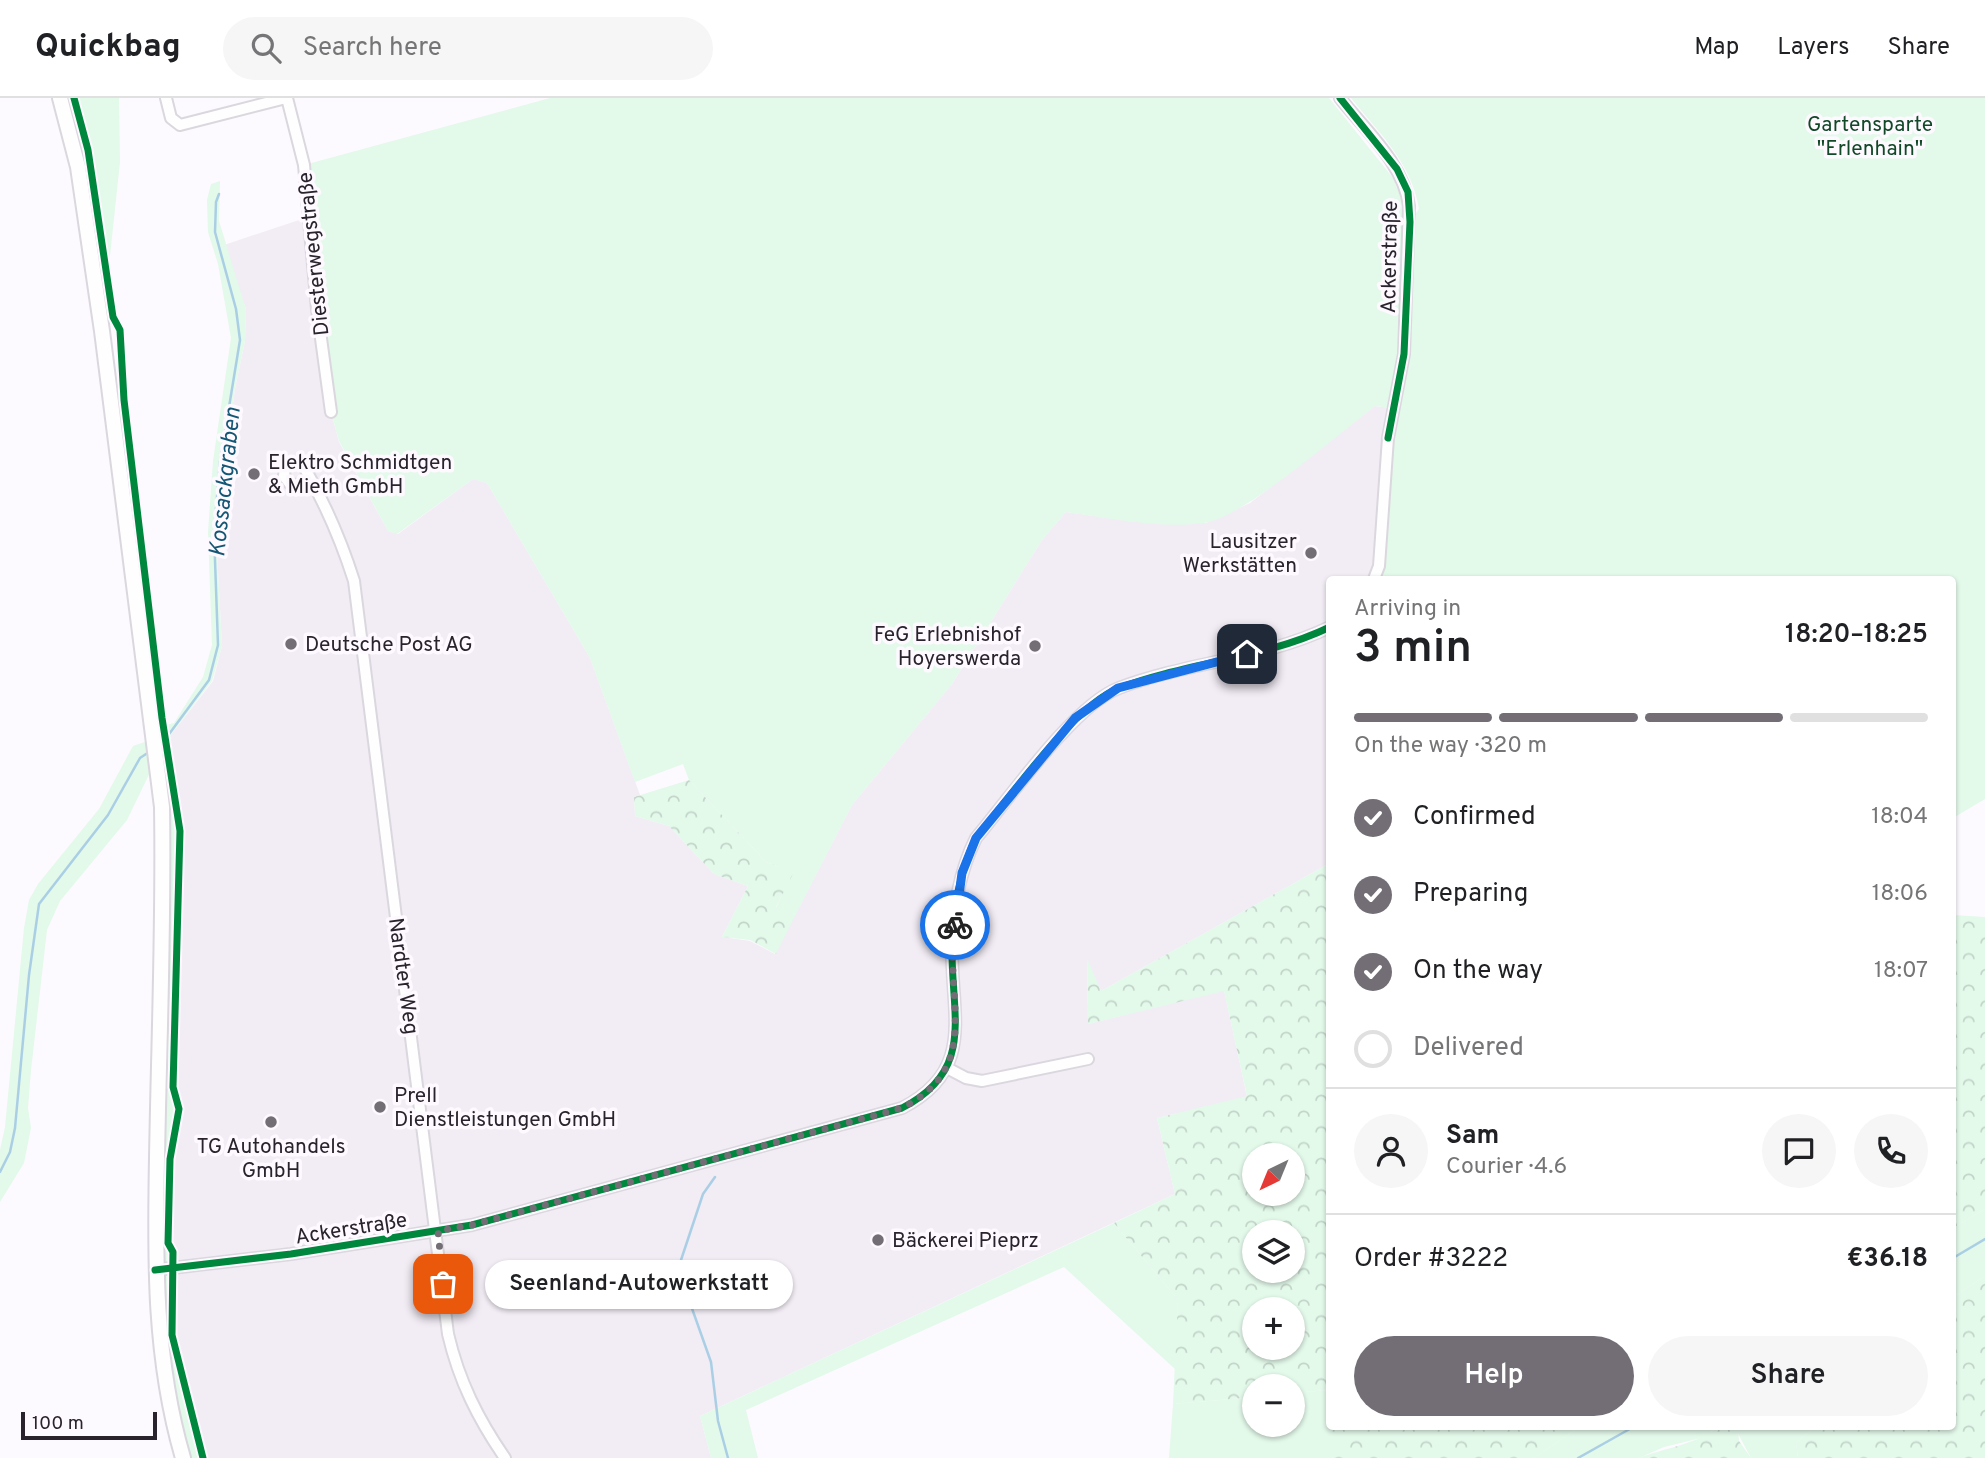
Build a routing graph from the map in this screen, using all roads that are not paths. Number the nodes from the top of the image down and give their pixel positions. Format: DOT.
graph roads {
  1 [pos="60,98"];
  2 [pos="166,98"];
  3 [pos="287,98"];
  4 [pos="1340,98"];
  5 [pos="331,412"];
  6 [pos="317,488"];
  7 [pos="1375,576"];
  8 [pos="1326,629"];
  9 [pos="1088,1059"];
  10 [pos="947,1068"];
  11 [pos="438,1231"];
  12 [pos="155,1270"];
  13 [pos="183,1458"];
  14 [pos="505,1458"];
  1 -- 12 [label="main road"];
  2 -- 3 [label="street"];
  3 -- 5 [label="street, Diesterwegstraße"];
  4 -- 7 [label="street, Ackerstraße"];
  6 -- 11 [label="street, Nardter Weg"];
  8 -- 10 [label="street, Ackerstraße"];
  9 -- 10 [label="street"];
  10 -- 11 [label="street, Ackerstraße"];
  11 -- 12 [label="street, Ackerstraße"];
  11 -- 14 [label="street, Nardter Weg"];
  12 -- 13 [label="main road"];
}
